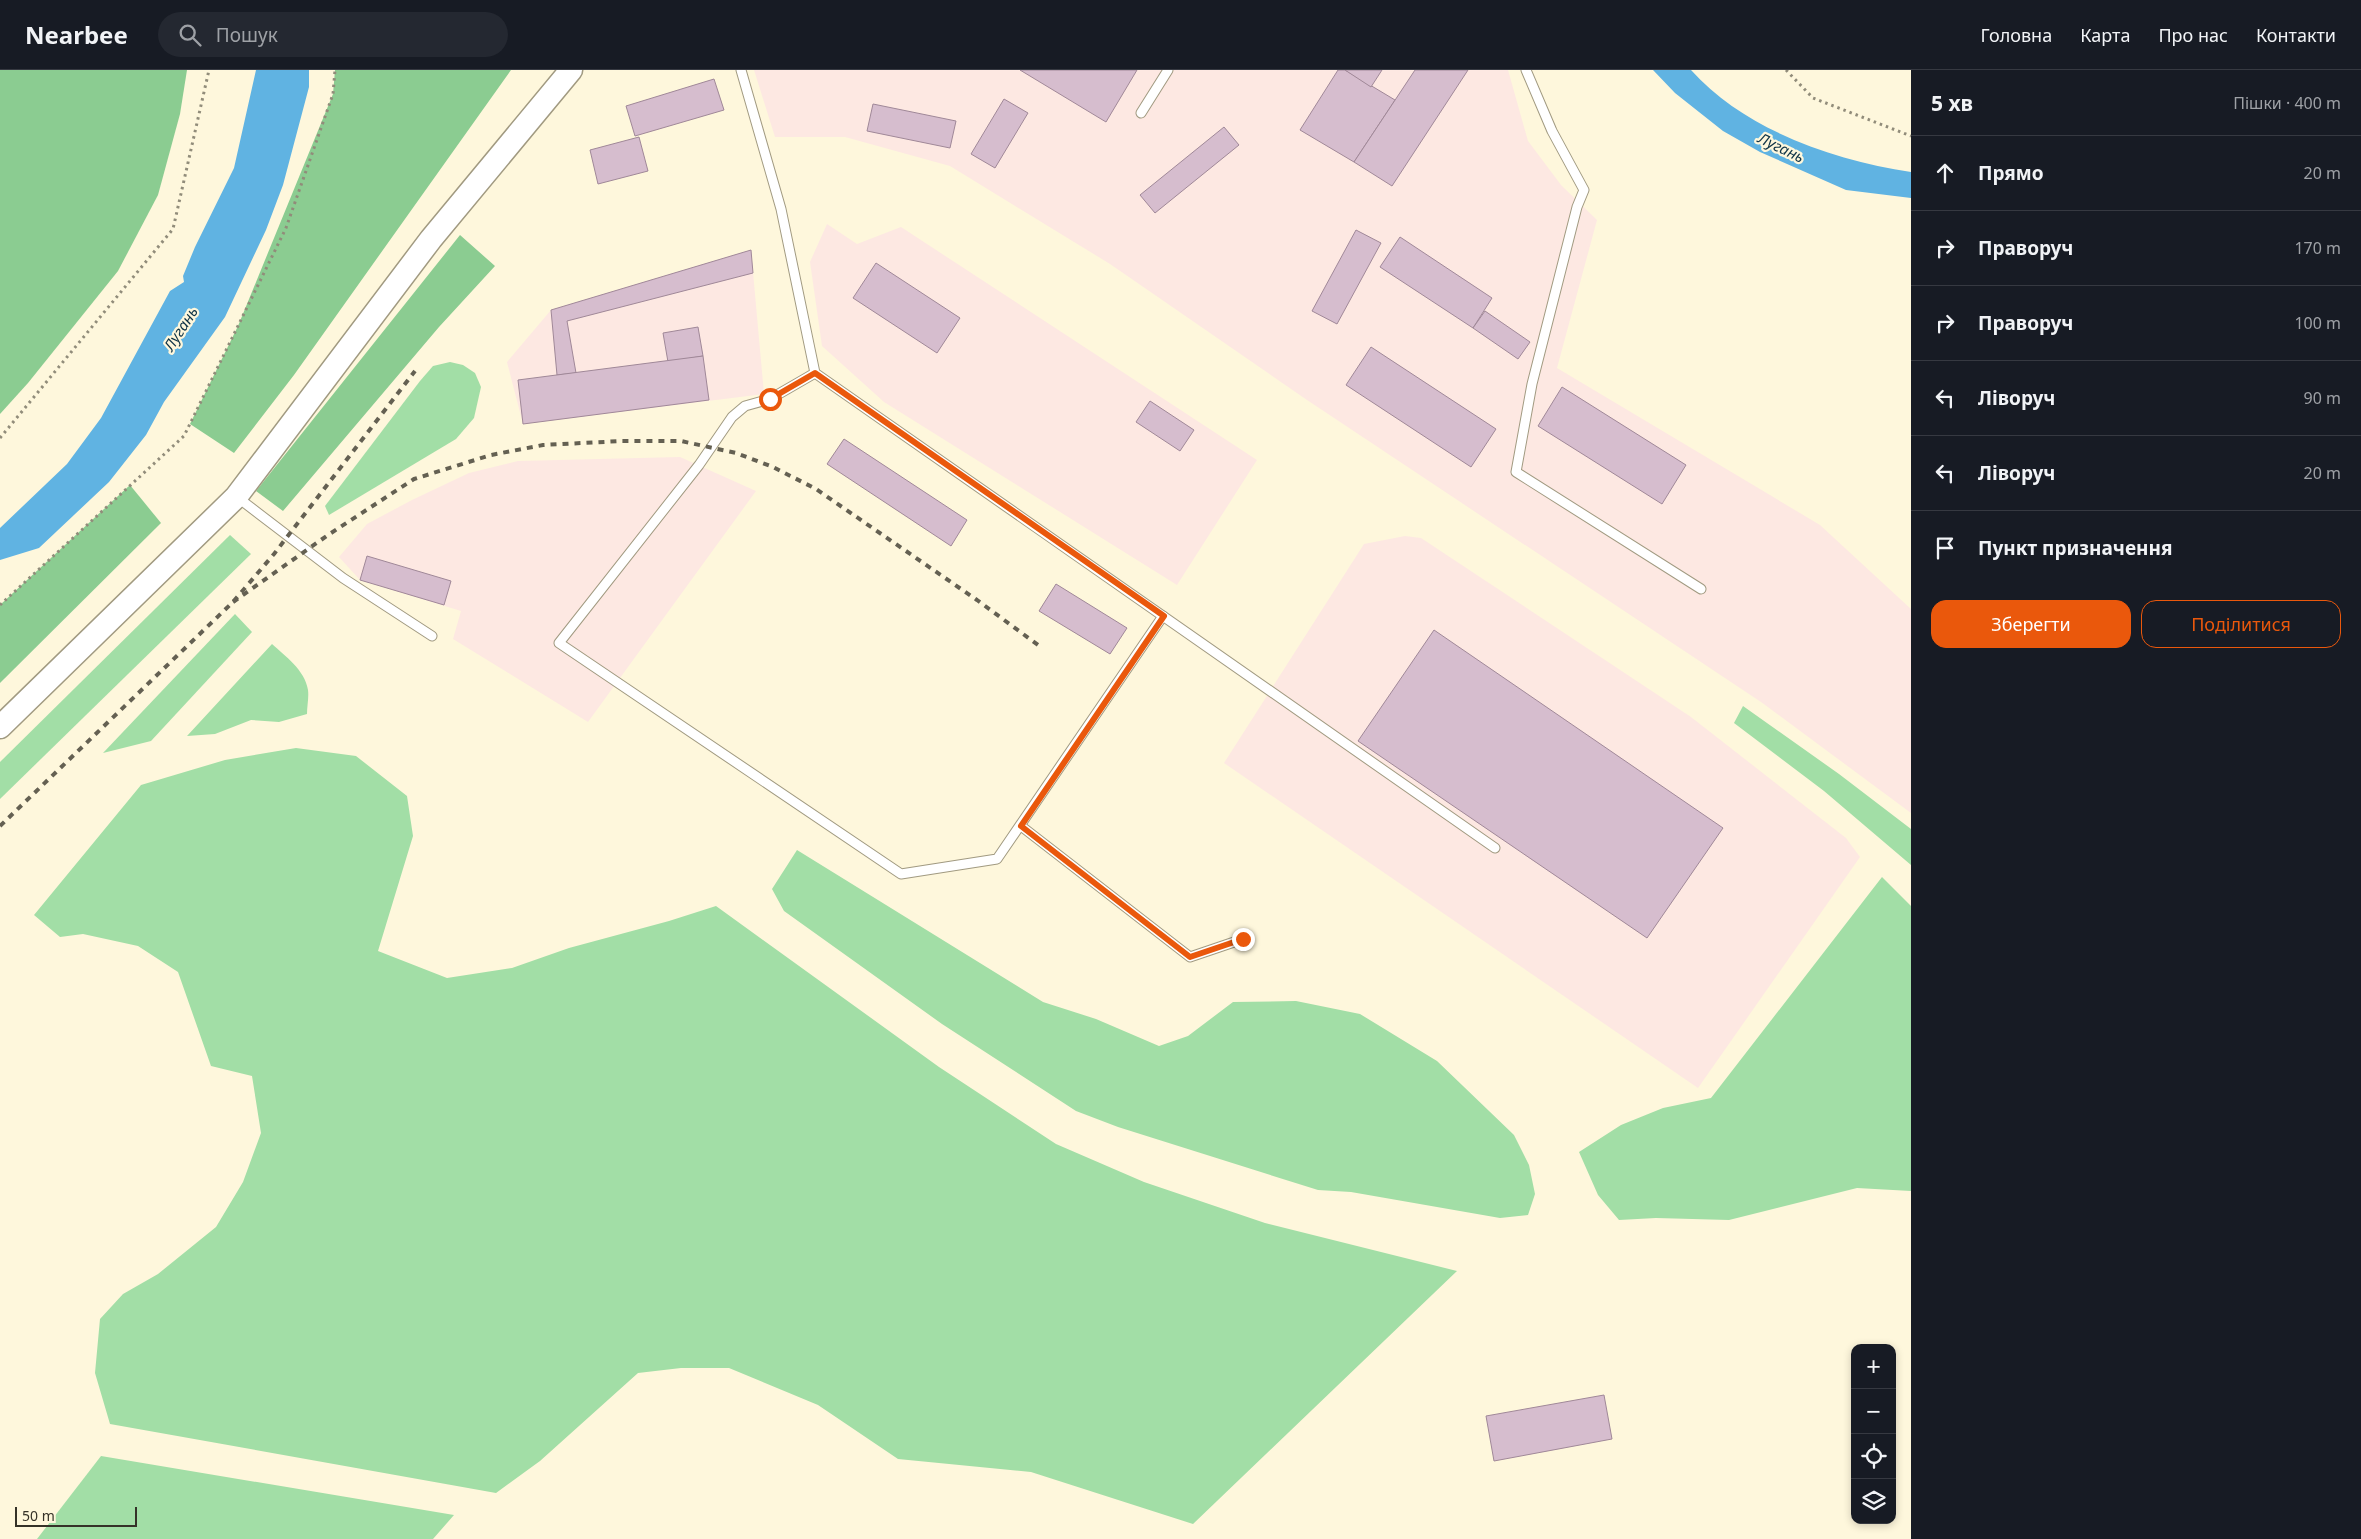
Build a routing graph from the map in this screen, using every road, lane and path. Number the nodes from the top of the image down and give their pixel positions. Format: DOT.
graph roads {
  1 [pos="209,70"];
  2 [pos="335,70"];
  3 [pos="571,70"];
  4 [pos="741,70"];
  5 [pos="1168,70"];
  6 [pos="1526,70"];
  7 [pos="1786,70"];
  8 [pos="1142,113"];
  9 [pos="1911,136"];
  10 [pos="815,373"];
  11 [pos="0,438"];
  12 [pos="236,497"];
  13 [pos="1701,589"];
  14 [pos="0,606"];
  15 [pos="1164,616"];
  16 [pos="432,636"];
  17 [pos="0,727"];
  18 [pos="1021,826"];
  19 [pos="1495,848"];
  20 [pos="1243,939"];
  1 -- 11 [label="path"];
  2 -- 14 [label="path"];
  3 -- 12 [label="street"];
  4 -- 10 [label="lane"];
  5 -- 8 [label="lane"];
  6 -- 13 [label="lane"];
  7 -- 9 [label="path"];
  10 -- 15 [label="lane"];
  10 -- 18 [label="lane"];
  12 -- 16 [label="lane"];
  12 -- 17 [label="street"];
  15 -- 18 [label="lane"];
  15 -- 19 [label="lane"];
  18 -- 20 [label="lane"];
}
